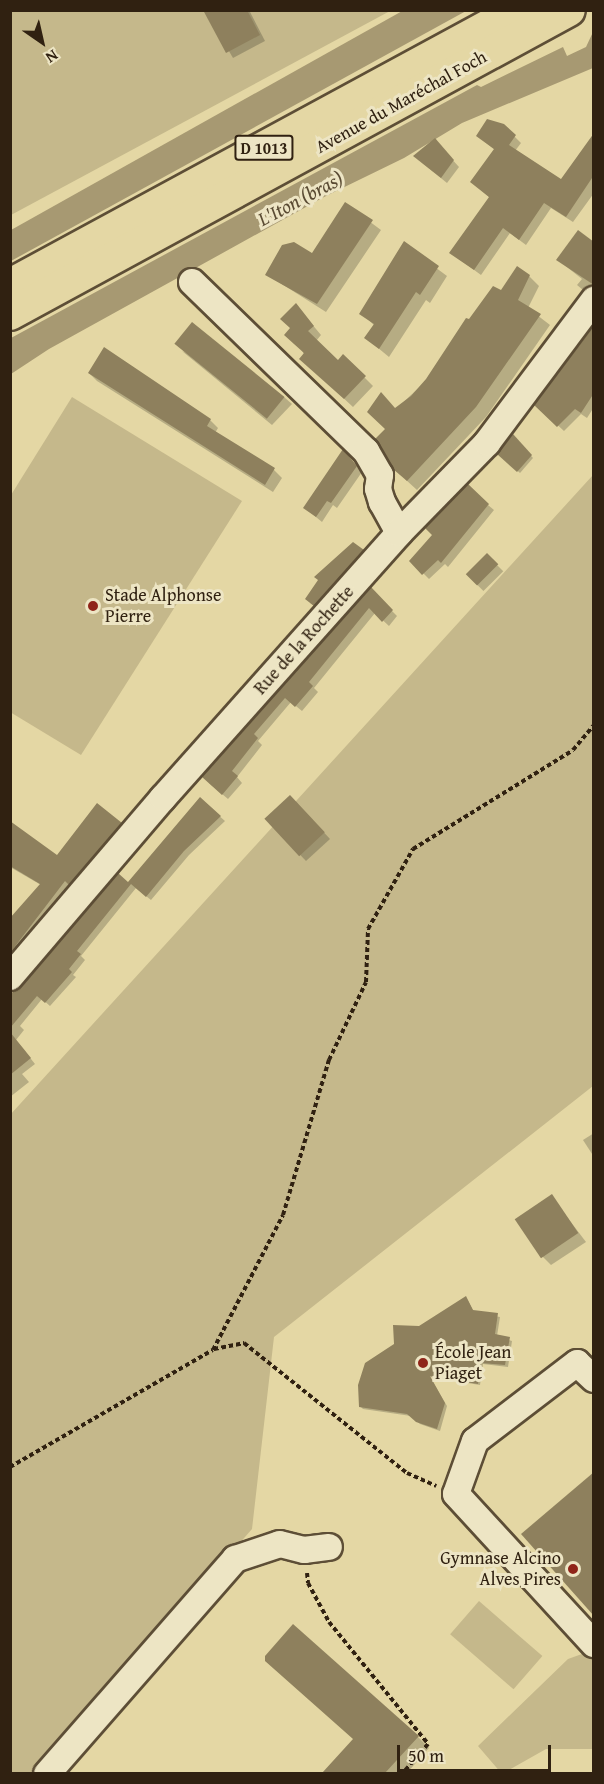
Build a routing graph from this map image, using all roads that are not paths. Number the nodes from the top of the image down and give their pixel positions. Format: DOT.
graph roads {
  1 [pos="518,10"];
  2 [pos="569,10"];
  3 [pos="192,282"];
  4 [pos="10,285"];
  5 [pos="594,300"];
  6 [pos="10,314"];
  7 [pos="399,533"];
  8 [pos="10,977"];
  9 [pos="594,1379"];
  10 [pos="329,1547"];
  11 [pos="594,1644"];
  12 [pos="46,1773"];
  1 -- 4 [label="main road, Avenue du Maréchal Foch / D 1013"];
  2 -- 6 [label="main road, Avenue du Maréchal Foch / D 1013"];
  3 -- 7 [label="street"];
  5 -- 7 [label="street, Rue de la Rochette"];
  7 -- 8 [label="street, Rue de la Rochette"];
  9 -- 11 [label="street"];
  10 -- 12 [label="street"];
}
